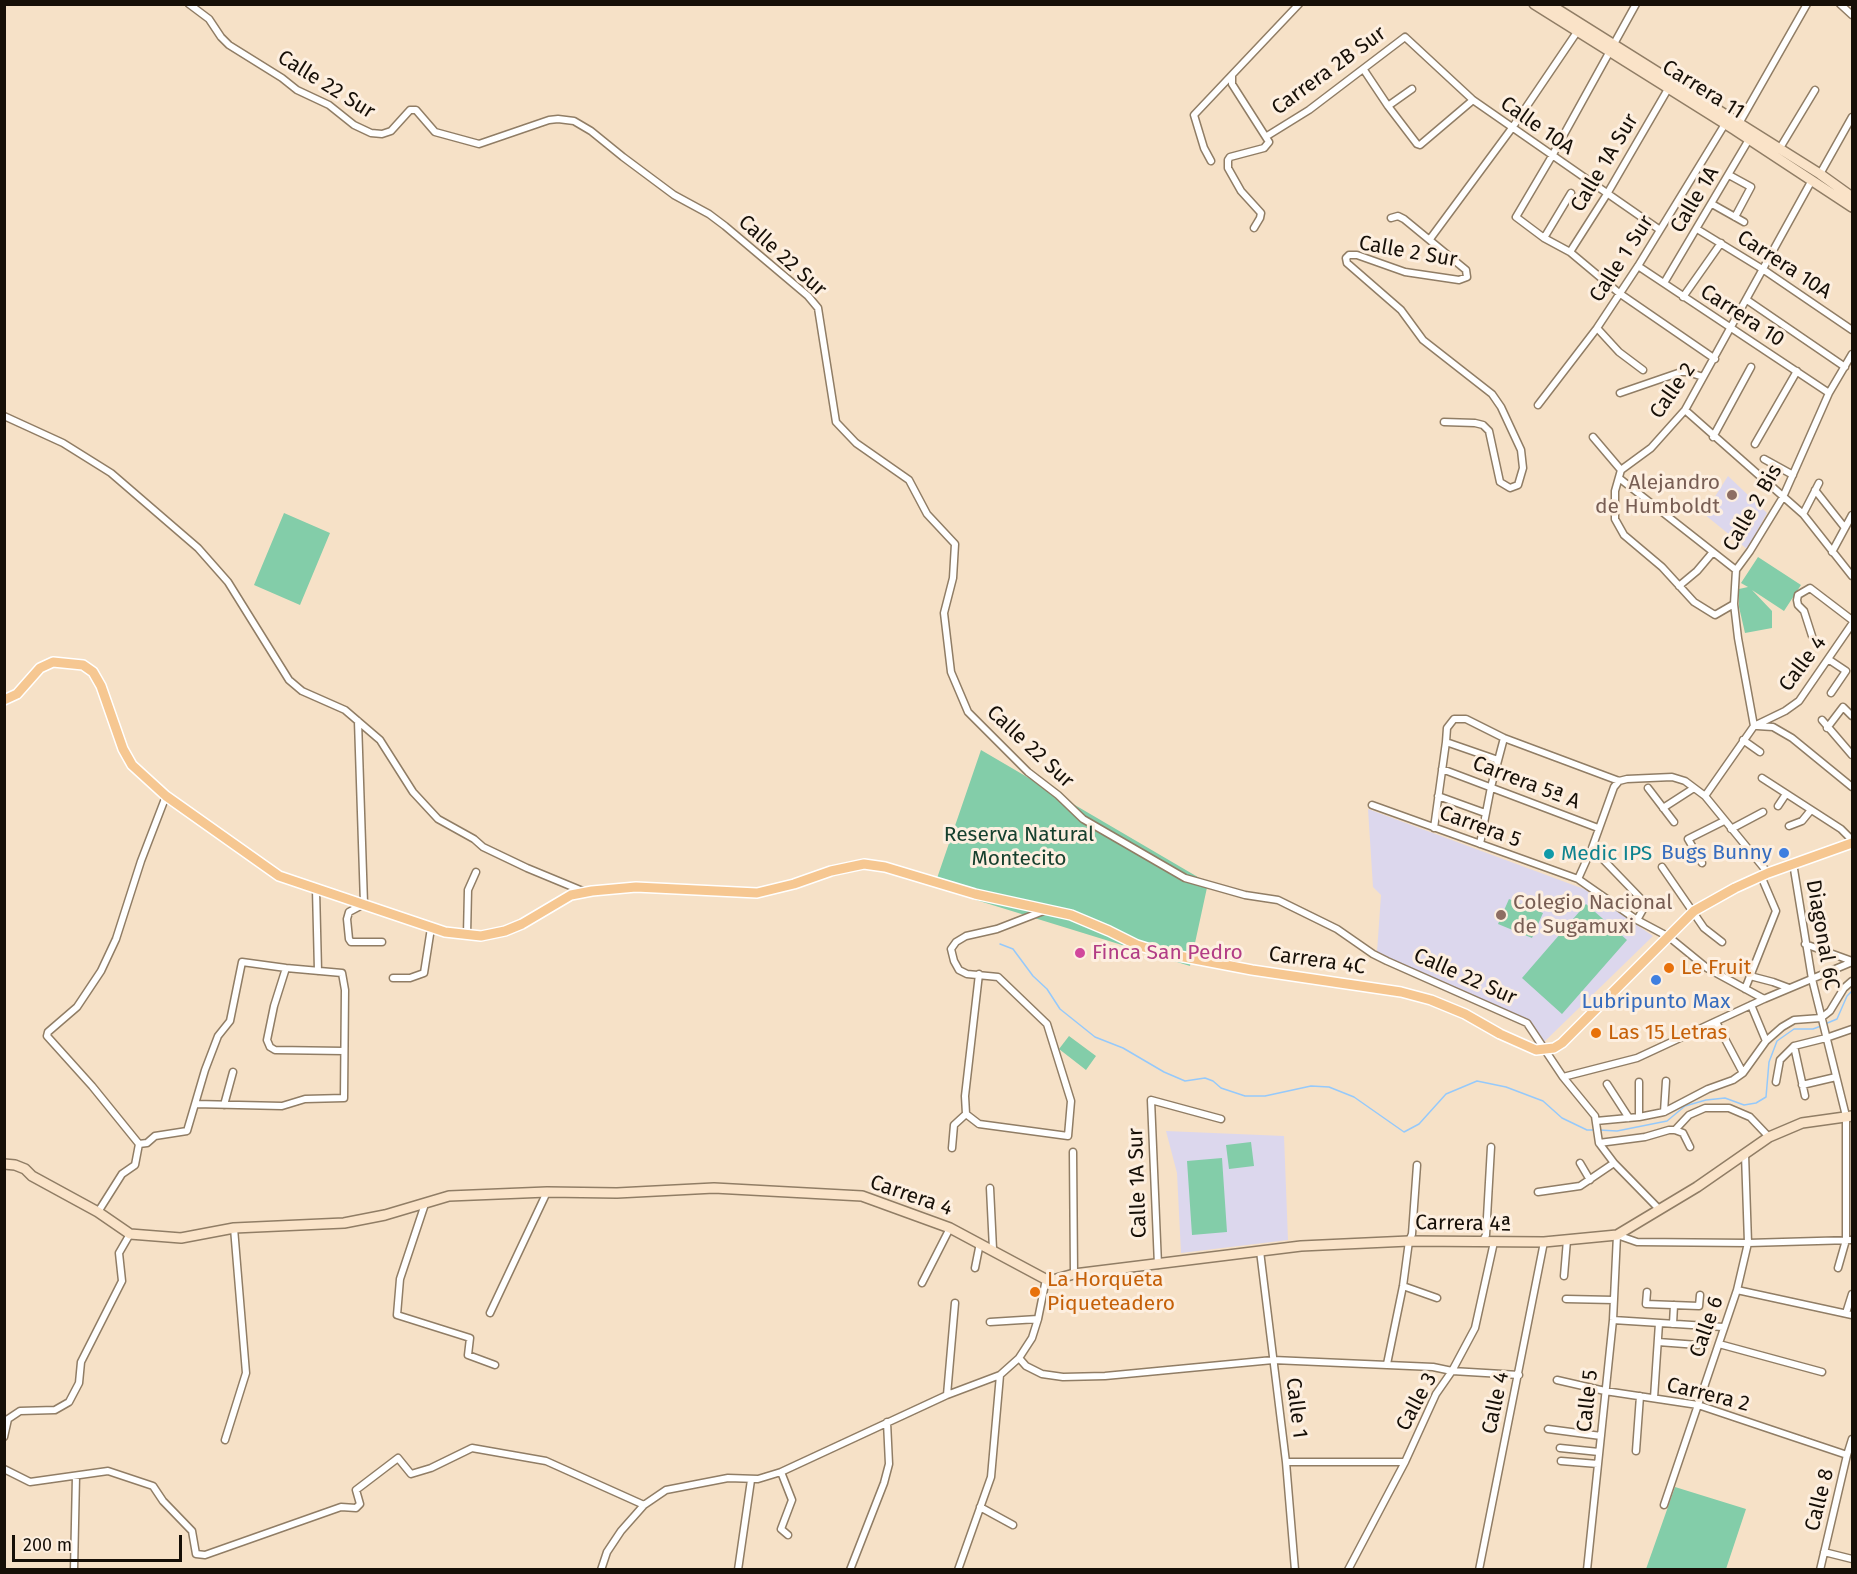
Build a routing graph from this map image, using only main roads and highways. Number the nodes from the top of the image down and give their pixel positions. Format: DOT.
graph roads {
  1 [pos="4,700"];
  2 [pos="1852,841"];
  1 -- 2 [label="main road, Carrera 4C"];
}
